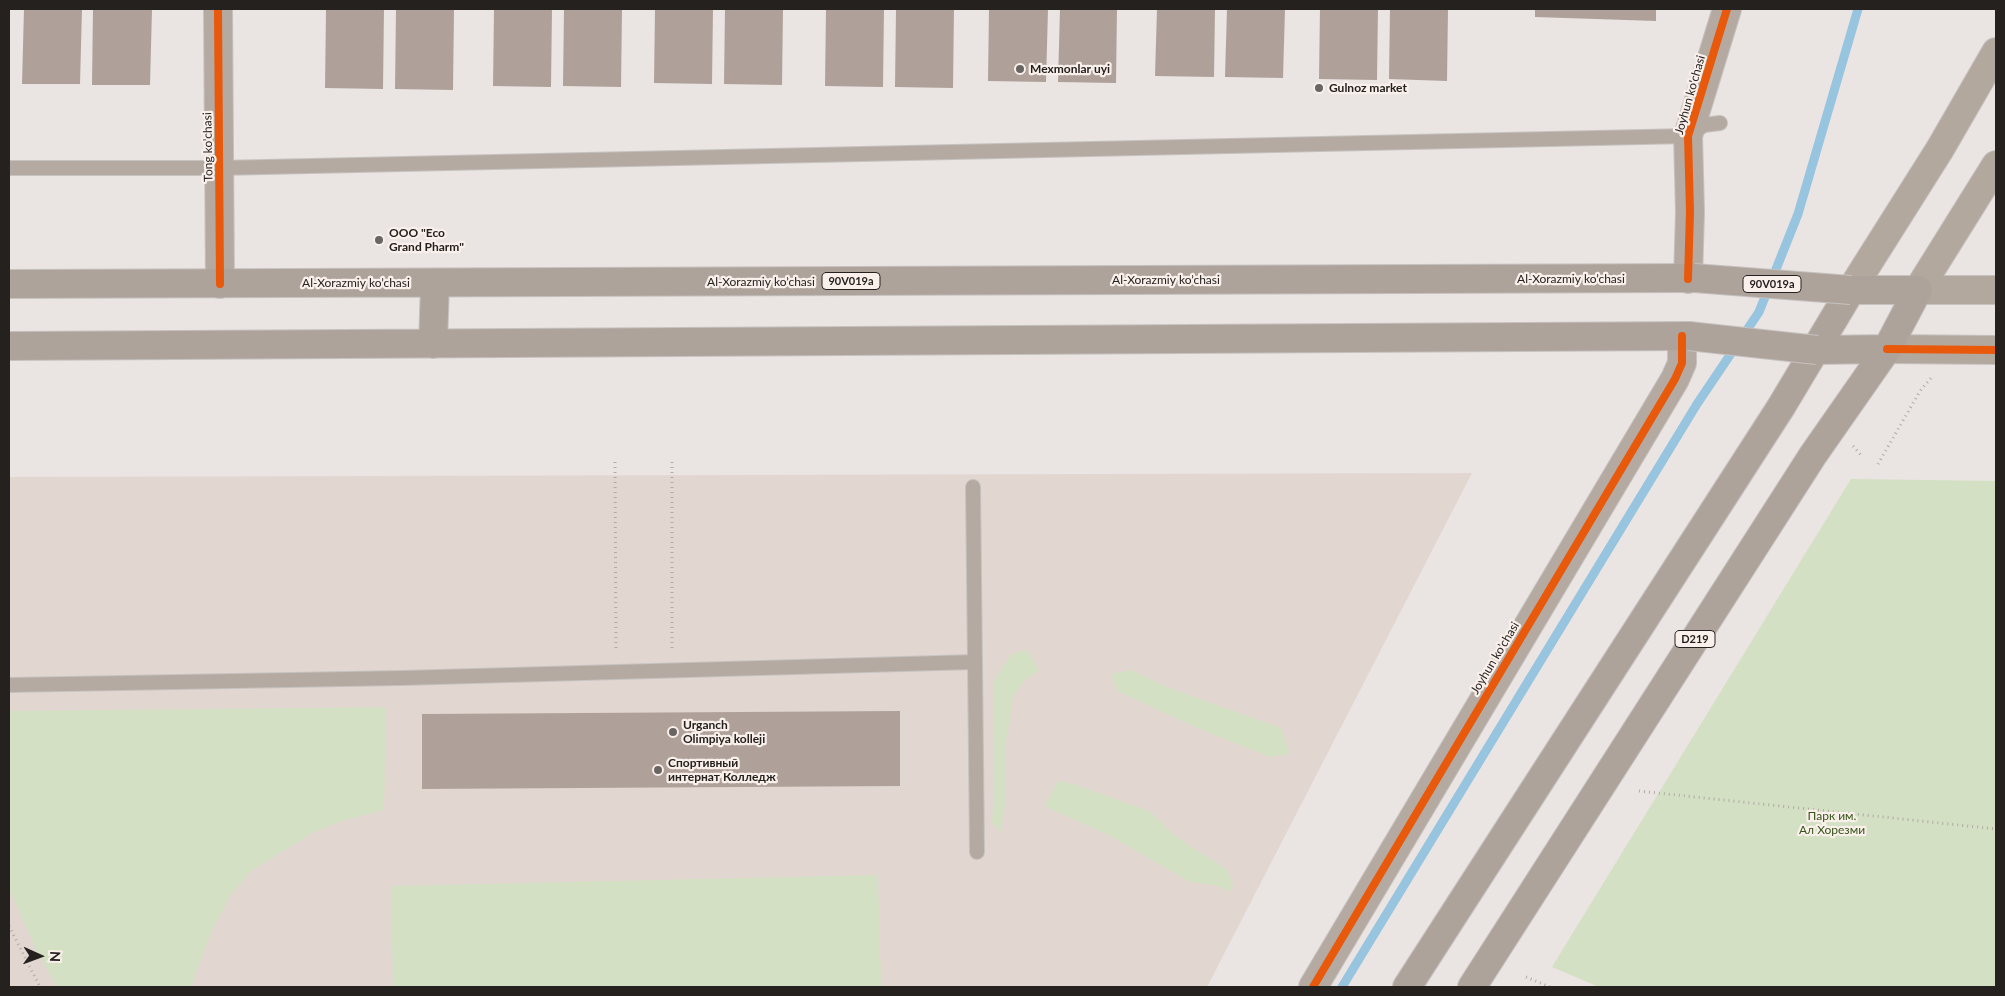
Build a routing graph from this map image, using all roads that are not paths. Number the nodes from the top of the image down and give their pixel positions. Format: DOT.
graph roads {
  1 [pos="218,9"];
  2 [pos="1727,9"];
  3 [pos="1996,52"];
  4 [pos="1720,123"];
  5 [pos="1688,136"];
  6 [pos="1996,165"];
  7 [pos="9,168"];
  8 [pos="219,168"];
  9 [pos="1691,279"];
  10 [pos="435,282"];
  11 [pos="9,284"];
  12 [pos="220,284"];
  13 [pos="1851,290"];
  14 [pos="1918,290"];
  15 [pos="1996,290"];
  16 [pos="1686,336"];
  17 [pos="433,344"];
  18 [pos="9,346"];
  19 [pos="1887,349"];
  20 [pos="1817,350"];
  21 [pos="1996,350"];
  22 [pos="974,487"];
  23 [pos="976,662"];
  24 [pos="9,685"];
  25 [pos="977,852"];
  26 [pos="1313,987"];
  27 [pos="1407,987"];
  28 [pos="1472,987"];
  1 -- 8 [label="street, Tong ko'chasi"];
  2 -- 5 [label="street, Joyhun ko'chasi"];
  3 -- 13 [label="main road"];
  4 -- 5 [label="lane"];
  5 -- 8 [label="lane"];
  5 -- 9 [label="street, Joyhun ko'chasi"];
  6 -- 14 [label="main road, D219"];
  7 -- 8 [label="lane"];
  8 -- 12 [label="street, Tong ko'chasi"];
  9 -- 10 [label="main road, Al-Xorazmiy ko’chasi / 90V019a"];
  9 -- 13 [label="main road, 90V019a, bridge"];
  10 -- 12 [label="main road, Al-Xorazmiy ko’chasi / 90V019a"];
  10 -- 17 [label="main road"];
  11 -- 12 [label="main road, Al-Xorazmiy ko’chasi / 90V019a"];
  13 -- 14 [label="main road, 90V019a"];
  13 -- 20 [label="main road"];
  14 -- 15 [label="main road"];
  14 -- 19 [label="main road, D219"];
  16 -- 17 [label="main road"];
  16 -- 20 [label="main road, bridge"];
  16 -- 26 [label="street, Joyhun ko'chasi"];
  17 -- 18 [label="main road"];
  19 -- 20 [label="main road"];
  19 -- 21 [label="main road"];
  19 -- 28 [label="main road, D219"];
  20 -- 27 [label="main road"];
  22 -- 23 [label="lane"];
  23 -- 24 [label="lane"];
  23 -- 25 [label="lane"];
}
